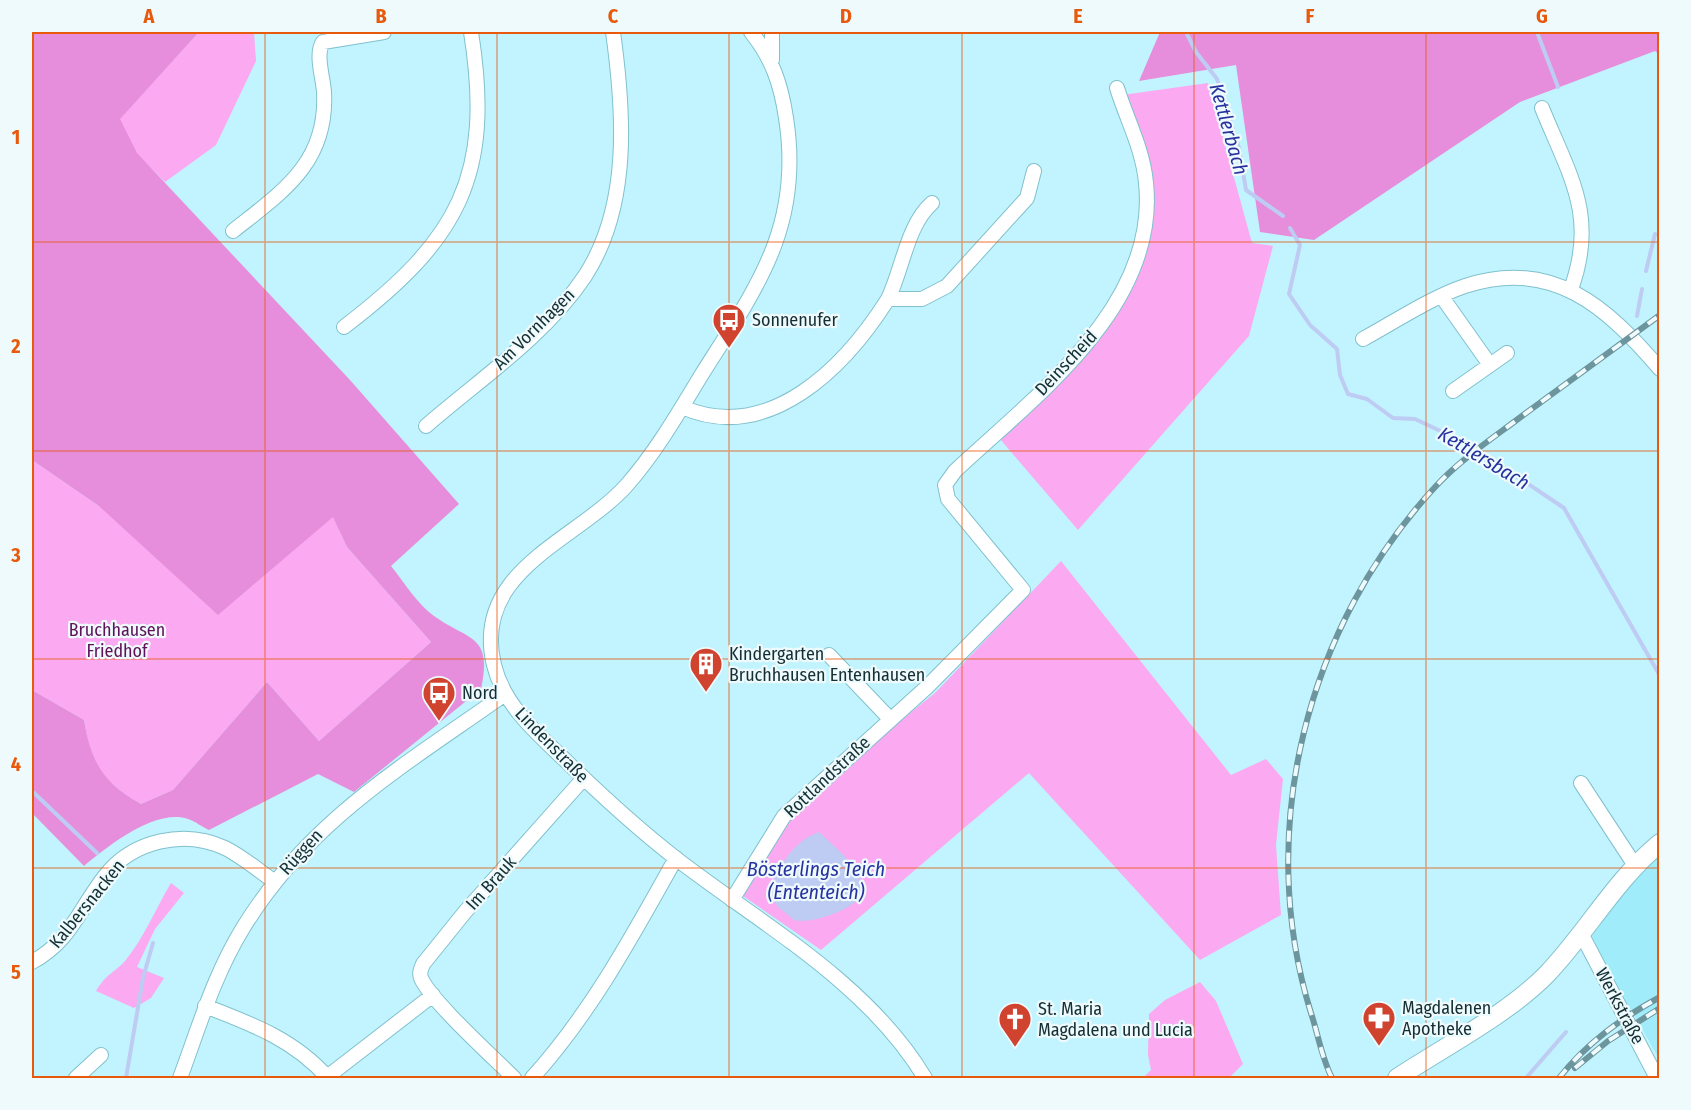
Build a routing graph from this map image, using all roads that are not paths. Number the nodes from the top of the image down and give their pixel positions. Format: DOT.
graph roads {
  1 [pos="384,32"];
  2 [pos="471,32"];
  3 [pos="613,32"];
  4 [pos="751,32"];
  5 [pos="772,32"];
  6 [pos="772,62"];
  7 [pos="1117,88"];
  8 [pos="1542,108"];
  9 [pos="1034,171"];
  10 [pos="932,203"];
  11 [pos="232,231"];
  12 [pos="1571,289"];
  13 [pos="1442,297"];
  14 [pos="888,299"];
  15 [pos="344,327"];
  16 [pos="1363,339"];
  17 [pos="1507,353"];
  18 [pos="1490,365"];
  19 [pos="1659,369"];
  20 [pos="1453,391"];
  21 [pos="682,407"];
  22 [pos="426,426"];
  23 [pos="1023,590"];
  24 [pos="829,655"];
  25 [pos="505,694"];
  26 [pos="890,719"];
  27 [pos="584,778"];
  28 [pos="1581,783"];
  29 [pos="1659,843"];
  30 [pos="676,858"];
  31 [pos="1634,864"];
  32 [pos="274,882"];
  33 [pos="732,900"];
  34 [pos="1582,934"];
  35 [pos="32,962"];
  36 [pos="433,995"];
  37 [pos="205,1006"];
  38 [pos="101,1055"];
  39 [pos="76,1078"];
  40 [pos="180,1078"];
  41 [pos="327,1078"];
  42 [pos="514,1078"];
  43 [pos="532,1078"];
  44 [pos="925,1078"];
  45 [pos="1397,1078"];
  46 [pos="1657,1078"];
  1 -- 11 [label="street"];
  2 -- 15 [label="street"];
  3 -- 22 [label="street, Am Vornhagen"];
  4 -- 6 [label="street"];
  5 -- 6 [label="street"];
  6 -- 21 [label="street, Lindenstraße"];
  7 -- 23 [label="street, Deinscheid"];
  8 -- 12 [label="street"];
  9 -- 14 [label="street"];
  10 -- 14 [label="street"];
  12 -- 13 [label="street"];
  12 -- 19 [label="street"];
  13 -- 16 [label="street"];
  13 -- 18 [label="street"];
  14 -- 21 [label="street"];
  17 -- 18 [label="street"];
  18 -- 20 [label="street"];
  21 -- 25 [label="street, Lindenstraße"];
  23 -- 26 [label="street, Rottlandstraße"];
  24 -- 26 [label="street"];
  25 -- 27 [label="street, Lindenstraße"];
  25 -- 32 [label="street, Rüggen"];
  26 -- 33 [label="street, Rottlandstraße"];
  27 -- 30 [label="street, Lindenstraße"];
  27 -- 36 [label="street, Im Brauk"];
  28 -- 31 [label="street"];
  29 -- 31 [label="street"];
  30 -- 33 [label="street, Lindenstraße"];
  30 -- 43 [label="street"];
  31 -- 34 [label="street"];
  32 -- 35 [label="street, Kalbersnacken"];
  32 -- 37 [label="street, Rüggen"];
  33 -- 44 [label="street, Lindenstraße"];
  34 -- 45 [label="street"];
  34 -- 46 [label="street, Werkstraße"];
  36 -- 41 [label="street"];
  36 -- 42 [label="street, Im Brauk"];
  37 -- 40 [label="street, Rüggen"];
  37 -- 41 [label="street"];
  38 -- 39 [label="street"];
}
